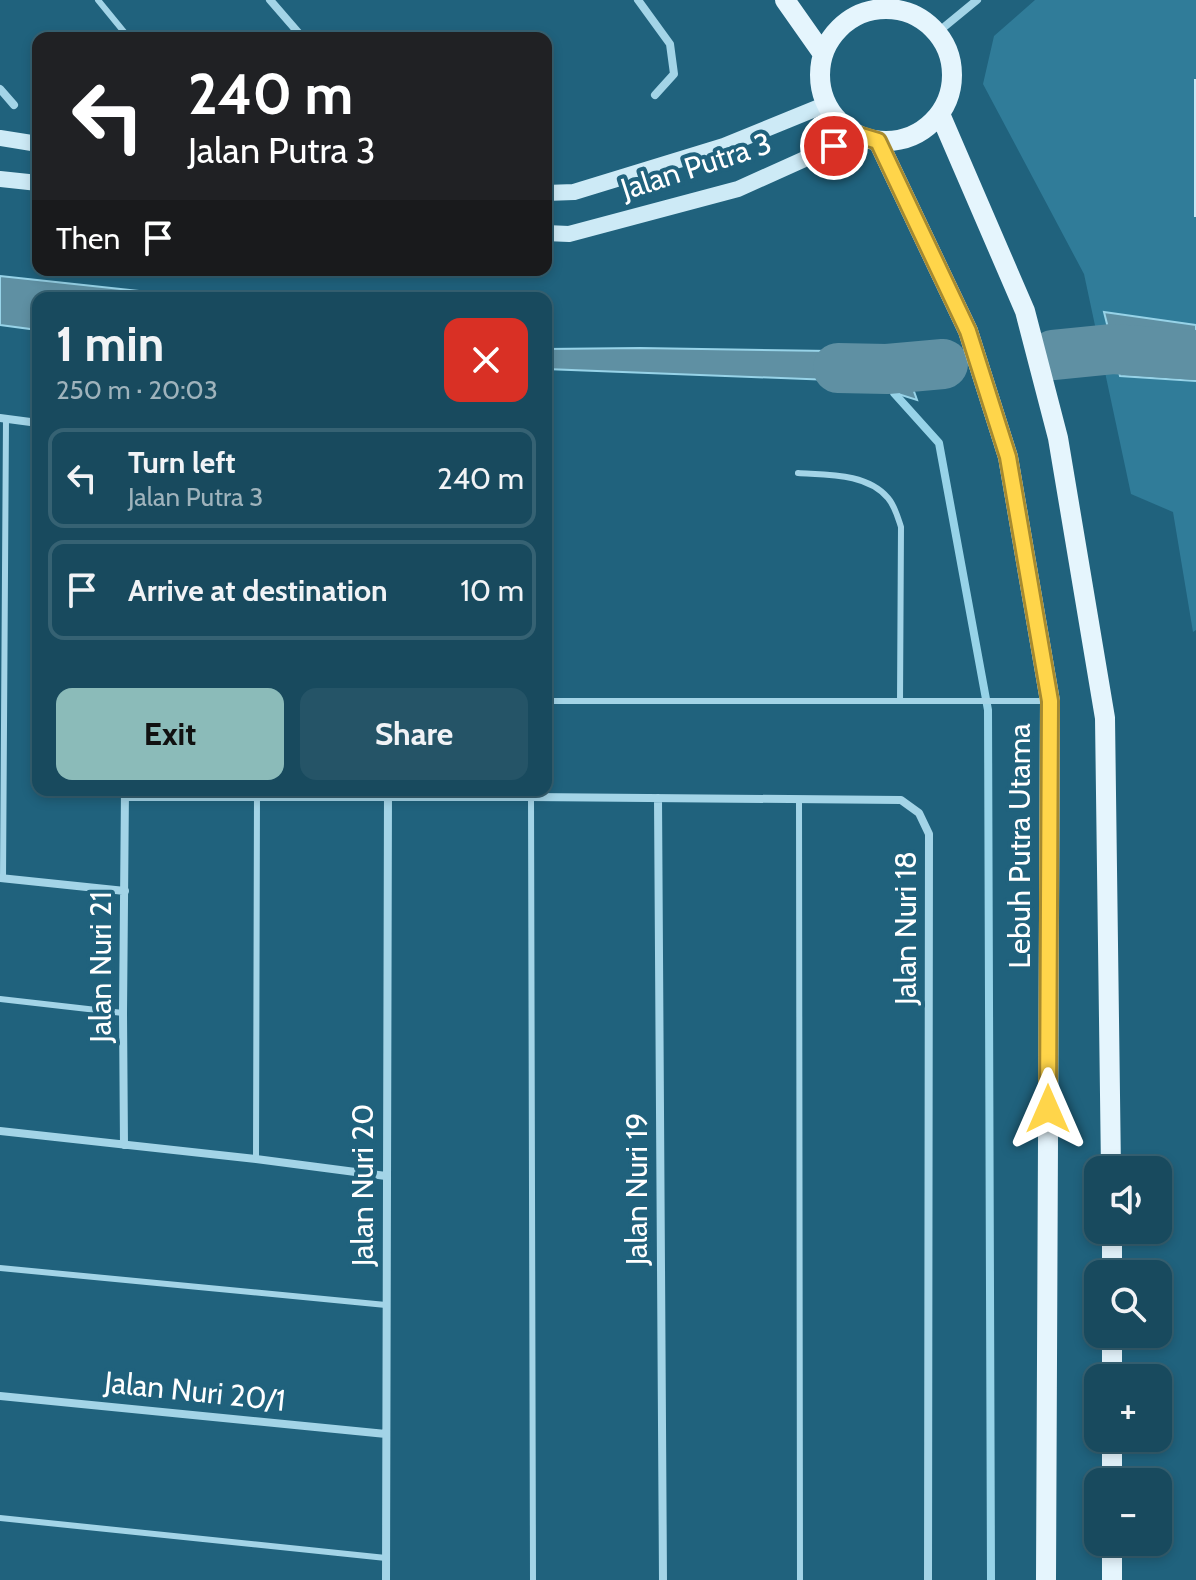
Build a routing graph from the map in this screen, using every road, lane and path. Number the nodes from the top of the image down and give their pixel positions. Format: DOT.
graph roads {
  1 [pos="98,0"];
  2 [pos="113,0"];
  3 [pos="270,0"];
  4 [pos="638,0"];
  5 [pos="785,0"];
  6 [pos="977,0"];
  7 [pos="890,4"];
  8 [pos="104,8"];
  9 [pos="124,32"];
  10 [pos="298,32"];
  11 [pos="938,32"];
  12 [pos="823,54"];
  13 [pos="0,89"];
  14 [pos="655,95"];
  15 [pos="827,104"];
  16 [pos="14,105"];
  17 [pos="940,114"];
  18 [pos="858,135"];
  19 [pos="0,138"];
  20 [pos="878,141"];
  21 [pos="32,143"];
  22 [pos="0,179"];
  23 [pos="32,182"];
  24 [pos="552,193"];
  25 [pos="552,233"];
  26 [pos="3,419"];
  27 [pos="32,422"];
  28 [pos="798,473"];
  29 [pos="552,701"];
  30 [pos="900,701"];
  31 [pos="1050,701"];
  32 [pos="125,796"];
  33 [pos="257,796"];
  34 [pos="388,796"];
  35 [pos="483,796"];
  36 [pos="531,797"];
  37 [pos="658,798"];
  38 [pos="799,799"];
  39 [pos="1,879"];
  40 [pos="125,891"];
  41 [pos="0,999"];
  42 [pos="123,1013"];
  43 [pos="0,1131"];
  44 [pos="124,1145"];
  45 [pos="1111,1156"];
  46 [pos="256,1159"];
  47 [pos="386,1176"];
  48 [pos="0,1268"];
  49 [pos="386,1305"];
  50 [pos="0,1396"];
  51 [pos="386,1434"];
  52 [pos="0,1518"];
  53 [pos="1112,1556"];
  54 [pos="386,1558"];
  55 [pos="386,1580"];
  56 [pos="533,1580"];
  57 [pos="663,1580"];
  58 [pos="800,1580"];
  59 [pos="928,1580"];
  60 [pos="1046,1580"];
  61 [pos="1112,1580"];
  1 -- 8 [label="lane"];
  2 -- 8 [label="lane"];
  3 -- 10 [label="street"];
  4 -- 14 [label="street"];
  5 -- 12 [label="main road"];
  6 -- 11 [label="street"];
  7 -- 11 [label="main road"];
  7 -- 12 [label="main road"];
  8 -- 9 [label="lane"];
  11 -- 17 [label="main road"];
  12 -- 15 [label="main road"];
  13 -- 16 [label="street"];
  15 -- 18 [label="main road"];
  15 -- 24 [label="street, Jalan Putra 3"];
  17 -- 20 [label="main road"];
  17 -- 45 [label="main road"];
  18 -- 20 [label="main road"];
  18 -- 25 [label="street, Jalan Putra 3"];
  19 -- 21 [label="street"];
  20 -- 31 [label="main road, Lebuh Putra Utama"];
  22 -- 23 [label="street"];
  26 -- 27 [label="street"];
  26 -- 39 [label="lane"];
  28 -- 30 [label="lane"];
  29 -- 30 [label="lane"];
  30 -- 31 [label="lane"];
  31 -- 60 [label="main road, Lebuh Putra Utama"];
  32 -- 40 [label="street, Jalan Nuri 21"];
  33 -- 46 [label="lane"];
  34 -- 47 [label="street, Jalan Nuri 20"];
  35 -- 36 [label="street, Jalan Nuri 18"];
  36 -- 37 [label="street, Jalan Nuri 18"];
  36 -- 56 [label="lane"];
  37 -- 38 [label="street, Jalan Nuri 18"];
  37 -- 57 [label="street, Jalan Nuri 19"];
  38 -- 58 [label="lane"];
  38 -- 59 [label="street, Jalan Nuri 18"];
  39 -- 40 [label="street"];
  40 -- 42 [label="street, Jalan Nuri 21"];
  41 -- 42 [label="lane"];
  42 -- 44 [label="street, Jalan Nuri 21"];
  43 -- 44 [label="street"];
  44 -- 46 [label="street"];
  46 -- 47 [label="street"];
  47 -- 49 [label="street, Jalan Nuri 20"];
  48 -- 49 [label="lane"];
  49 -- 51 [label="street, Jalan Nuri 20"];
  50 -- 51 [label="street, Jalan Nuri 20/1"];
  51 -- 54 [label="street, Jalan Nuri 20"];
  52 -- 54 [label="lane"];
  53 -- 61 [label="main road"];
  54 -- 55 [label="street, Jalan Nuri 20"];
}
